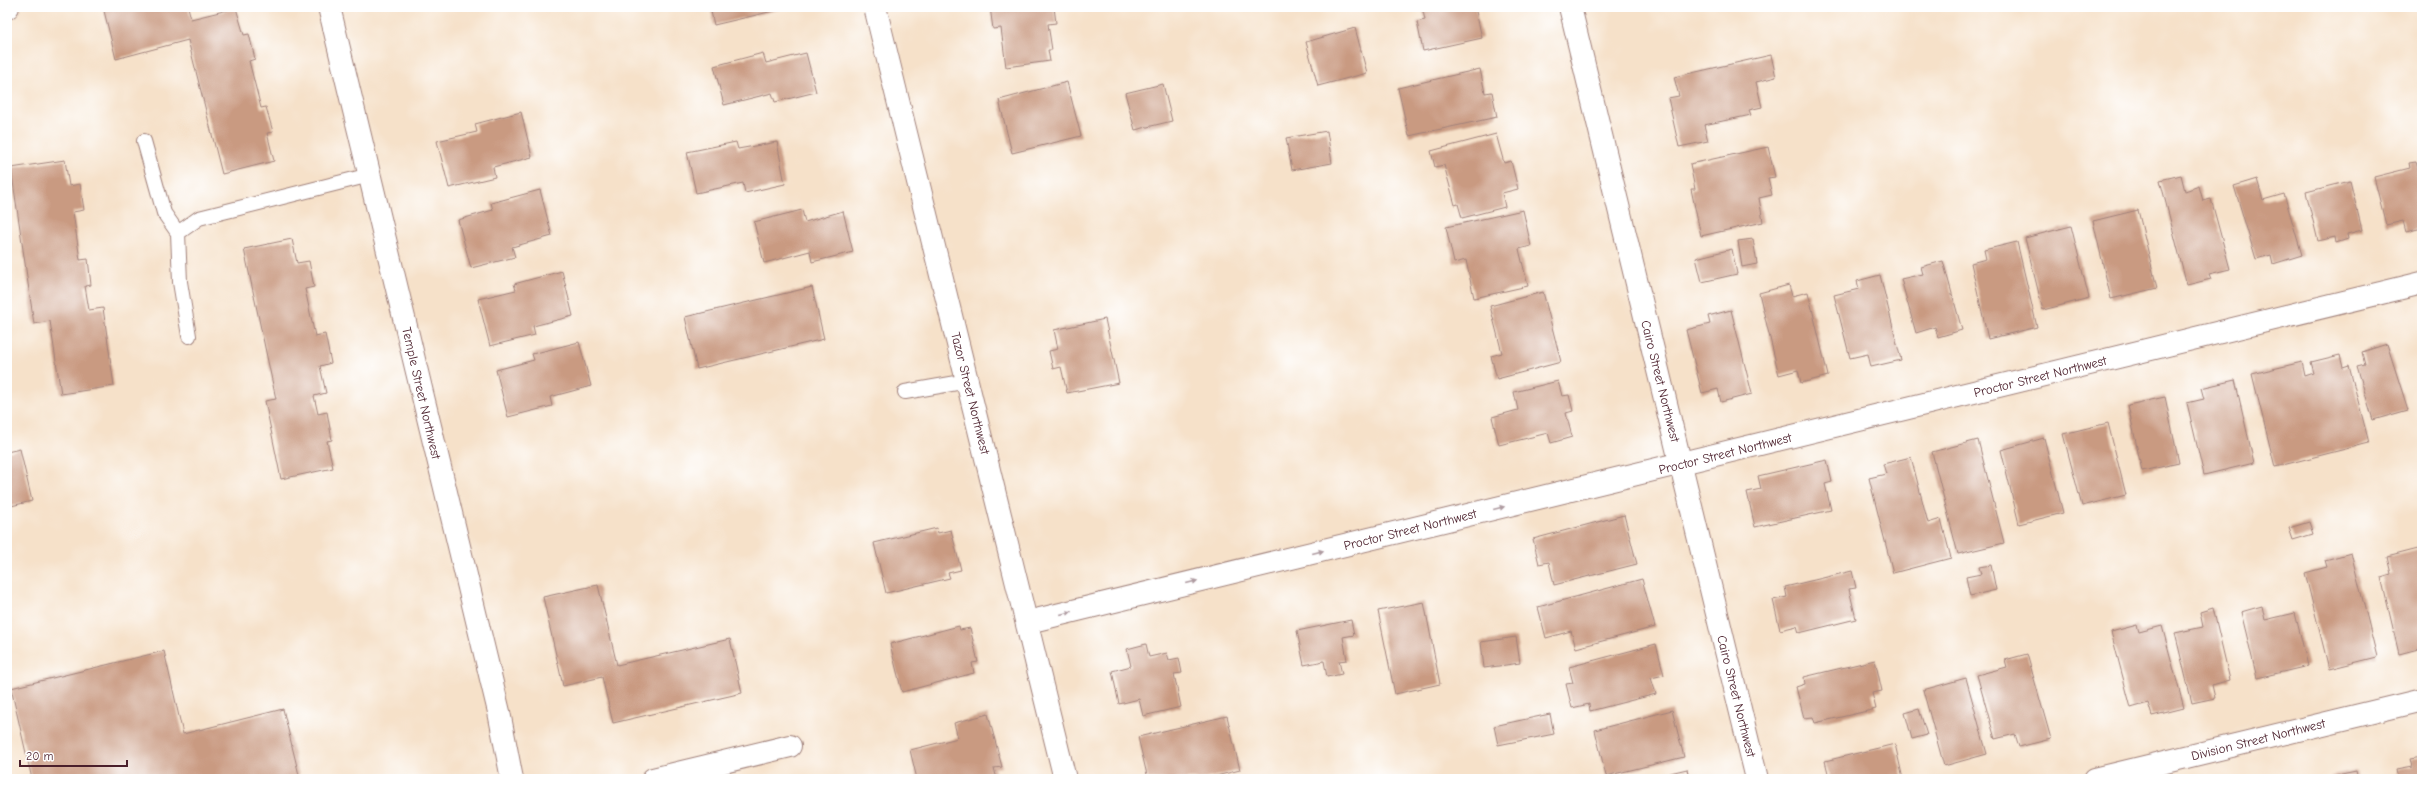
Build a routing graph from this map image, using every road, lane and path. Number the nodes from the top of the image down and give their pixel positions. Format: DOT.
graph roads {
  1 [pos="330,7"];
  2 [pos="875,7"];
  3 [pos="1570,7"];
  4 [pos="144,141"];
  5 [pos="370,175"];
  6 [pos="178,233"];
  7 [pos="2422,283"];
  8 [pos="189,336"];
  9 [pos="968,381"];
  10 [pos="905,392"];
  11 [pos="1681,464"];
  12 [pos="1028,622"];
  13 [pos="2422,700"];
  14 [pos="790,746"];
  15 [pos="512,779"];
  16 [pos="652,779"];
  17 [pos="1065,779"];
  18 [pos="1757,779"];
  19 [pos="2095,779"];
  1 -- 5 [label="street, Temple Street Northwest"];
  2 -- 9 [label="street, Tazor Street Northwest"];
  3 -- 11 [label="street, Cairo Street Northwest"];
  4 -- 6 [label="lane"];
  5 -- 6 [label="lane"];
  5 -- 15 [label="street, Temple Street Northwest"];
  6 -- 8 [label="lane"];
  7 -- 11 [label="street, Proctor Street Northwest"];
  9 -- 10 [label="lane"];
  9 -- 12 [label="street, Tazor Street Northwest"];
  12 -- 11 [label="street, Proctor Street Northwest, one-way"];
  11 -- 18 [label="street, Cairo Street Northwest"];
  12 -- 17 [label="street, Tazor Street Northwest"];
  13 -- 19 [label="street, Division Street Northwest"];
  14 -- 16 [label="street"];
}
